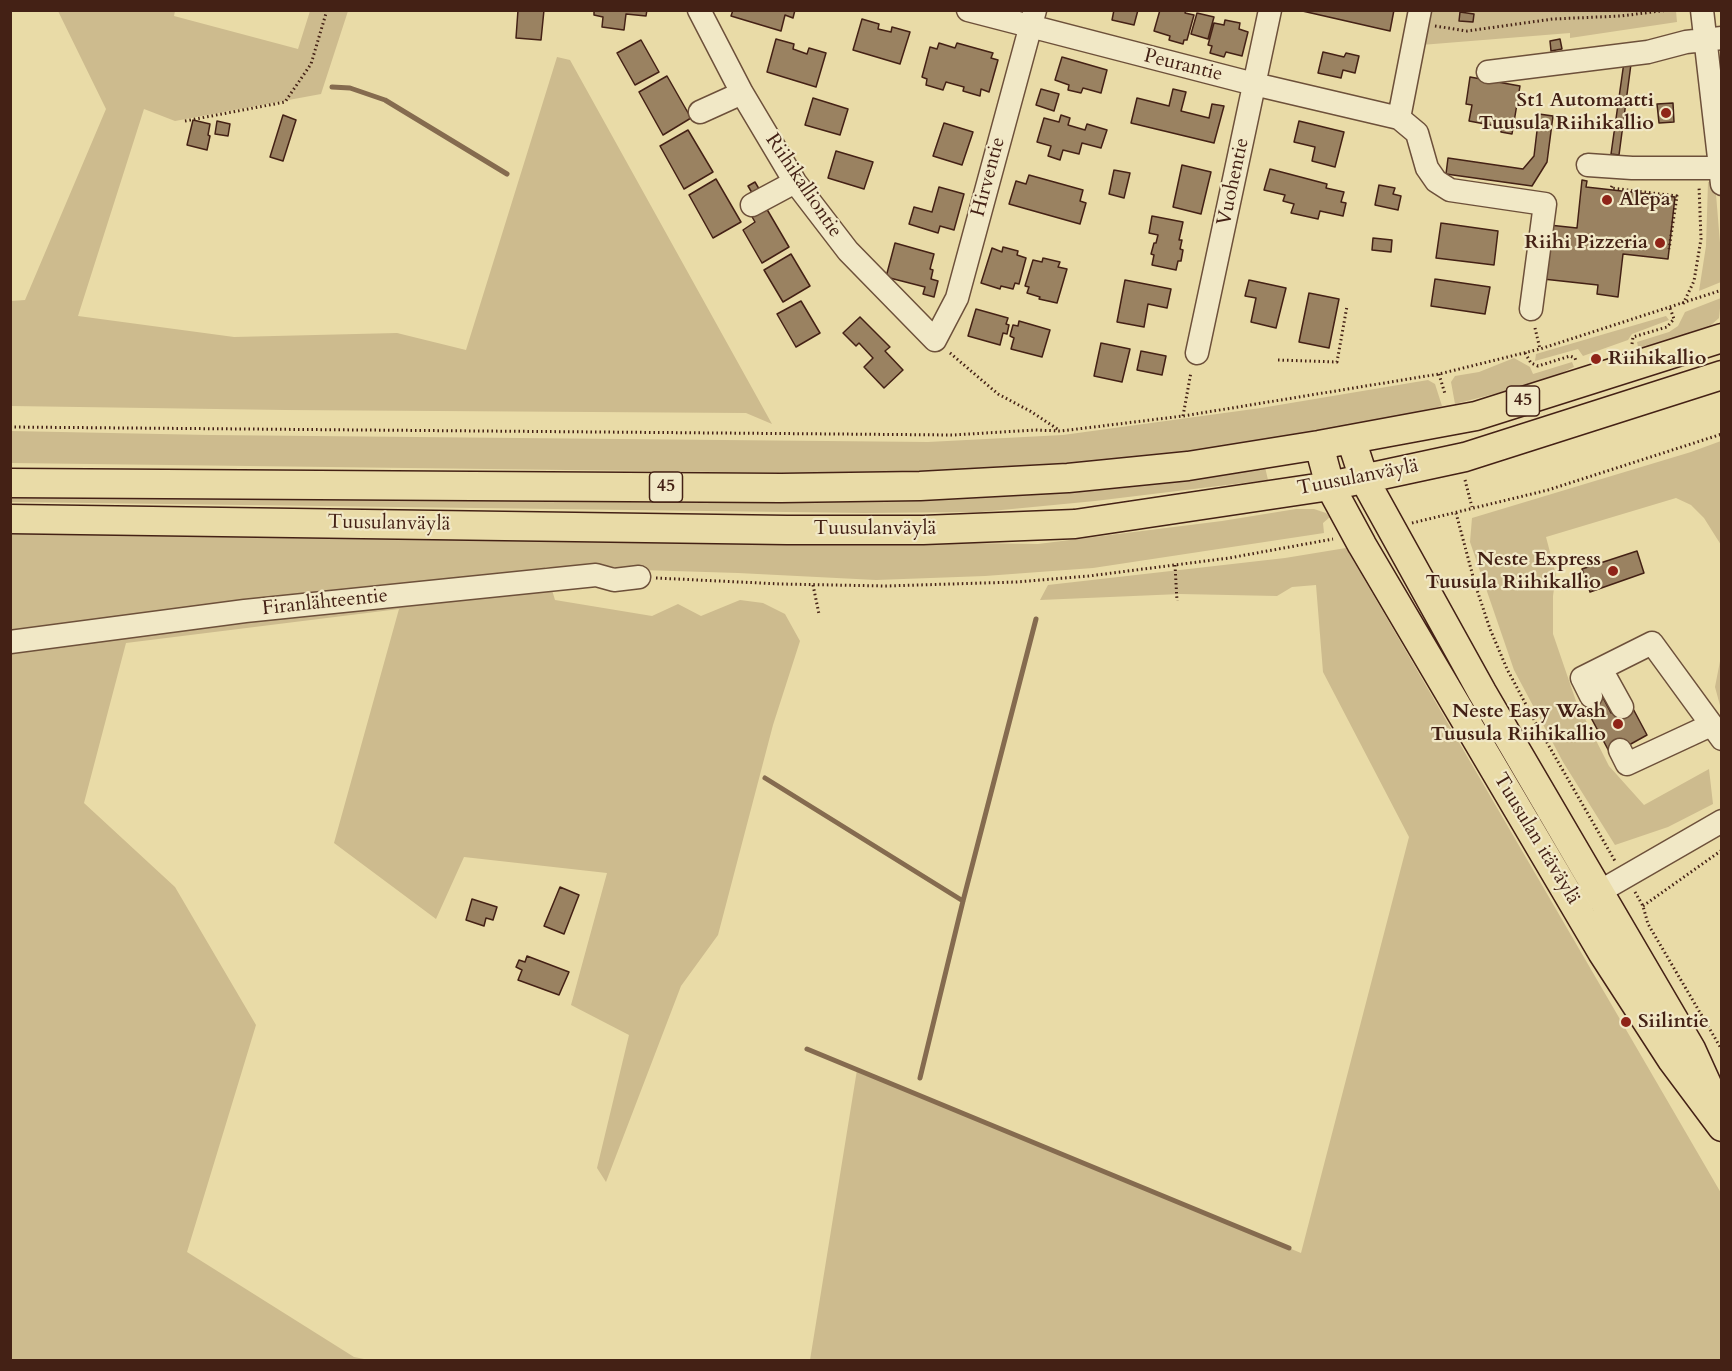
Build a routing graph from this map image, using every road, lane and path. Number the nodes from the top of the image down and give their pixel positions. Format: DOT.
graph roads {
  1 [pos="327,10"];
  2 [pos="699,10"];
  3 [pos="968,10"];
  4 [pos="1270,10"];
  5 [pos="1668,10"];
  6 [pos="1702,10"];
  7 [pos="1419,17"];
  8 [pos="1032,19"];
  9 [pos="1714,38"];
  10 [pos="1488,72"];
  11 [pos="1254,84"];
  12 [pos="742,93"];
  13 [pos="700,112"];
  14 [pos="1399,118"];
  15 [pos="185,121"];
  16 [pos="1588,165"];
  17 [pos="1721,173"];
  18 [pos="795,182"];
  19 [pos="1613,182"];
  20 [pos="752,205"];
  21 [pos="1669,249"];
  22 [pos="1722,290"];
  23 [pos="1347,306"];
  24 [pos="1670,308"];
  25 [pos="1531,309"];
  26 [pos="1722,338"];
  27 [pos="935,340"];
  28 [pos="1632,345"];
  29 [pos="1524,352"];
  30 [pos="1197,353"];
  31 [pos="1278,360"];
  32 [pos="1578,364"];
  33 [pos="1438,374"];
  34 [pos="1722,375"];
  35 [pos="1445,394"];
  36 [pos="1183,416"];
  37 [pos="10,428"];
  38 [pos="1061,431"];
  39 [pos="1722,434"];
  40 [pos="1351,439"];
  41 [pos="1319,445"];
  42 [pos="1464,474"];
  43 [pos="1364,478"];
  44 [pos="10,483"];
  45 [pos="1330,486"];
  46 [pos="1472,507"];
  47 [pos="1456,513"];
  48 [pos="10,519"];
  49 [pos="1409,524"];
  50 [pos="1334,539"];
  51 [pos="1175,565"];
  52 [pos="639,577"];
  53 [pos="813,585"];
  54 [pos="1177,601"];
  55 [pos="819,614"];
  56 [pos="10,642"];
  57 [pos="1601,669"];
  58 [pos="1591,696"];
  59 [pos="1622,707"];
  60 [pos="1538,727"];
  61 [pos="1529,732"];
  62 [pos="1716,732"];
  63 [pos="1633,752"];
  64 [pos="1722,821"];
  65 [pos="1722,850"];
  66 [pos="1626,878"];
  67 [pos="1587,899"];
  68 [pos="1643,906"];
  69 [pos="1720,1043"];
  70 [pos="1722,1050"];
  71 [pos="1722,1116"];
  72 [pos="1722,1126"];
  1 -- 15 [label="path"];
  2 -- 12 [label="street, Riihikalliontie"];
  3 -- 8 [label="street, Peurantie"];
  4 -- 11 [label="street, Vuohentie"];
  5 -- 7 [label="path"];
  6 -- 9 [label="street"];
  7 -- 14 [label="street"];
  8 -- 11 [label="street, Peurantie"];
  8 -- 27 [label="street, Hirventie"];
  9 -- 10 [label="street"];
  9 -- 17 [label="street"];
  11 -- 14 [label="street, Peurantie"];
  11 -- 30 [label="street, Vuohentie"];
  12 -- 13 [label="street"];
  12 -- 18 [label="street, Riihikalliontie"];
  14 -- 25 [label="street"];
  16 -- 19 [label="street"];
  17 -- 19 [label="street"];
  18 -- 20 [label="street"];
  18 -- 27 [label="street, Riihikalliontie"];
  19 -- 21 [label="path"];
  22 -- 24 [label="path"];
  23 -- 31 [label="path"];
  24 -- 28 [label="path"];
  24 -- 29 [label="path"];
  26 -- 40 [label="main road, Tuusulanväylä / 45"];
  27 -- 38 [label="path"];
  29 -- 32 [label="path"];
  29 -- 33 [label="path"];
  30 -- 36 [label="path"];
  33 -- 35 [label="path"];
  33 -- 36 [label="path"];
  34 -- 43 [label="main road, Tuusulanväylä / 45"];
  36 -- 38 [label="path"];
  37 -- 38 [label="path"];
  39 -- 46 [label="path"];
  40 -- 41 [label="main road, Tuusulanväylä / 45"];
  40 -- 43 [label="main road, Tuusulan itäväylä"];
  41 -- 44 [label="main road, Tuusulanväylä / 45"];
  41 -- 45 [label="main road, Tuusulan itäväylä"];
  42 -- 46 [label="path"];
  43 -- 45 [label="main road, Tuusulanväylä / 45"];
  43 -- 67 [label="main road, Tuusulan itäväylä"];
  45 -- 48 [label="main road, Tuusulanväylä / 45"];
  45 -- 67 [label="main road, Tuusulan itäväylä"];
  46 -- 47 [label="path"];
  47 -- 49 [label="path"];
  47 -- 60 [label="path"];
  50 -- 51 [label="path"];
  51 -- 53 [label="path"];
  51 -- 54 [label="path"];
  52 -- 53 [label="path"];
  52 -- 56 [label="street, Firanlähteentie"];
  53 -- 55 [label="path"];
  57 -- 58 [label="street"];
  57 -- 59 [label="street"];
  57 -- 62 [label="street"];
  60 -- 61 [label="path"];
  60 -- 66 [label="path"];
  62 -- 63 [label="street"];
  64 -- 66 [label="street"];
  65 -- 68 [label="path"];
  66 -- 67 [label="street"];
  66 -- 68 [label="path"];
  67 -- 71 [label="main road, Tuusulan itäväylä"];
  67 -- 72 [label="main road, Tuusulan itäväylä"];
  68 -- 69 [label="path"];
  69 -- 70 [label="path"];
}
